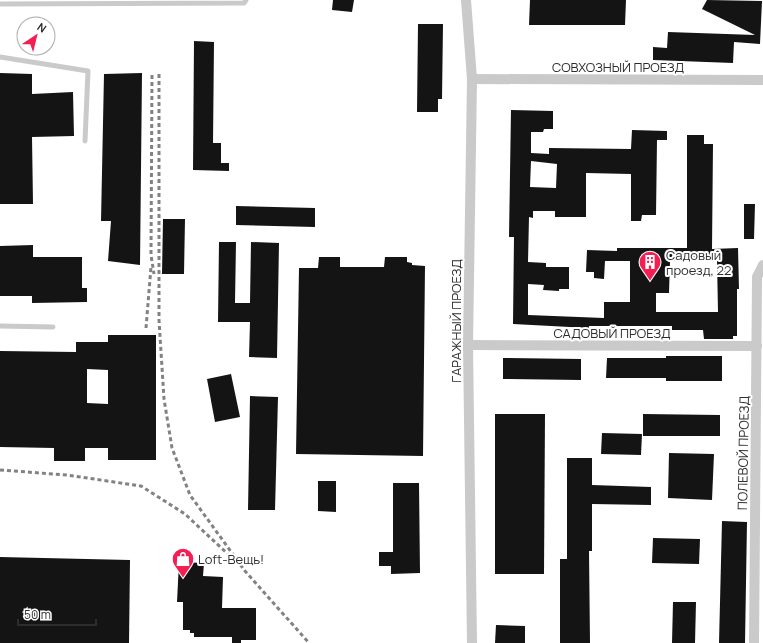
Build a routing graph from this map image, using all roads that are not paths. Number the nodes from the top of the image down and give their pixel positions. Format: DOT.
graph roads {
  1 [pos="246,0"];
  2 [pos="466,0"];
  3 [pos="0,4"];
  4 [pos="0,57"];
  5 [pos="472,79"];
  6 [pos="763,80"];
  7 [pos="85,141"];
  8 [pos="763,265"];
  9 [pos="0,326"];
  10 [pos="53,327"];
  11 [pos="468,345"];
  12 [pos="757,346"];
  13 [pos="760,453"];
  14 [pos="472,643"];
  15 [pos="754,643"];
  1 -- 3 [label="lane"];
  2 -- 5 [label="street, ГАРАЖНЫЙ ПРОЕЗД"];
  4 -- 7 [label="lane"];
  5 -- 6 [label="street, СОВХОЗНЫЙ ПРОЕЗД"];
  5 -- 11 [label="street, ГАРАЖНЫЙ ПРОЕЗД"];
  8 -- 12 [label="street, ПОЛЕВОЙ ПРОЕЗД"];
  9 -- 10 [label="lane"];
  11 -- 12 [label="street, САДОВЫЙ ПРОЕЗД"];
  11 -- 14 [label="street, ГАРАЖНЫЙ ПРОЕЗД"];
  12 -- 13 [label="street, ПОЛЕВОЙ ПРОЕЗД"];
  13 -- 15 [label="street, ПОЛЕВОЙ ПРОЕЗД"];
}
